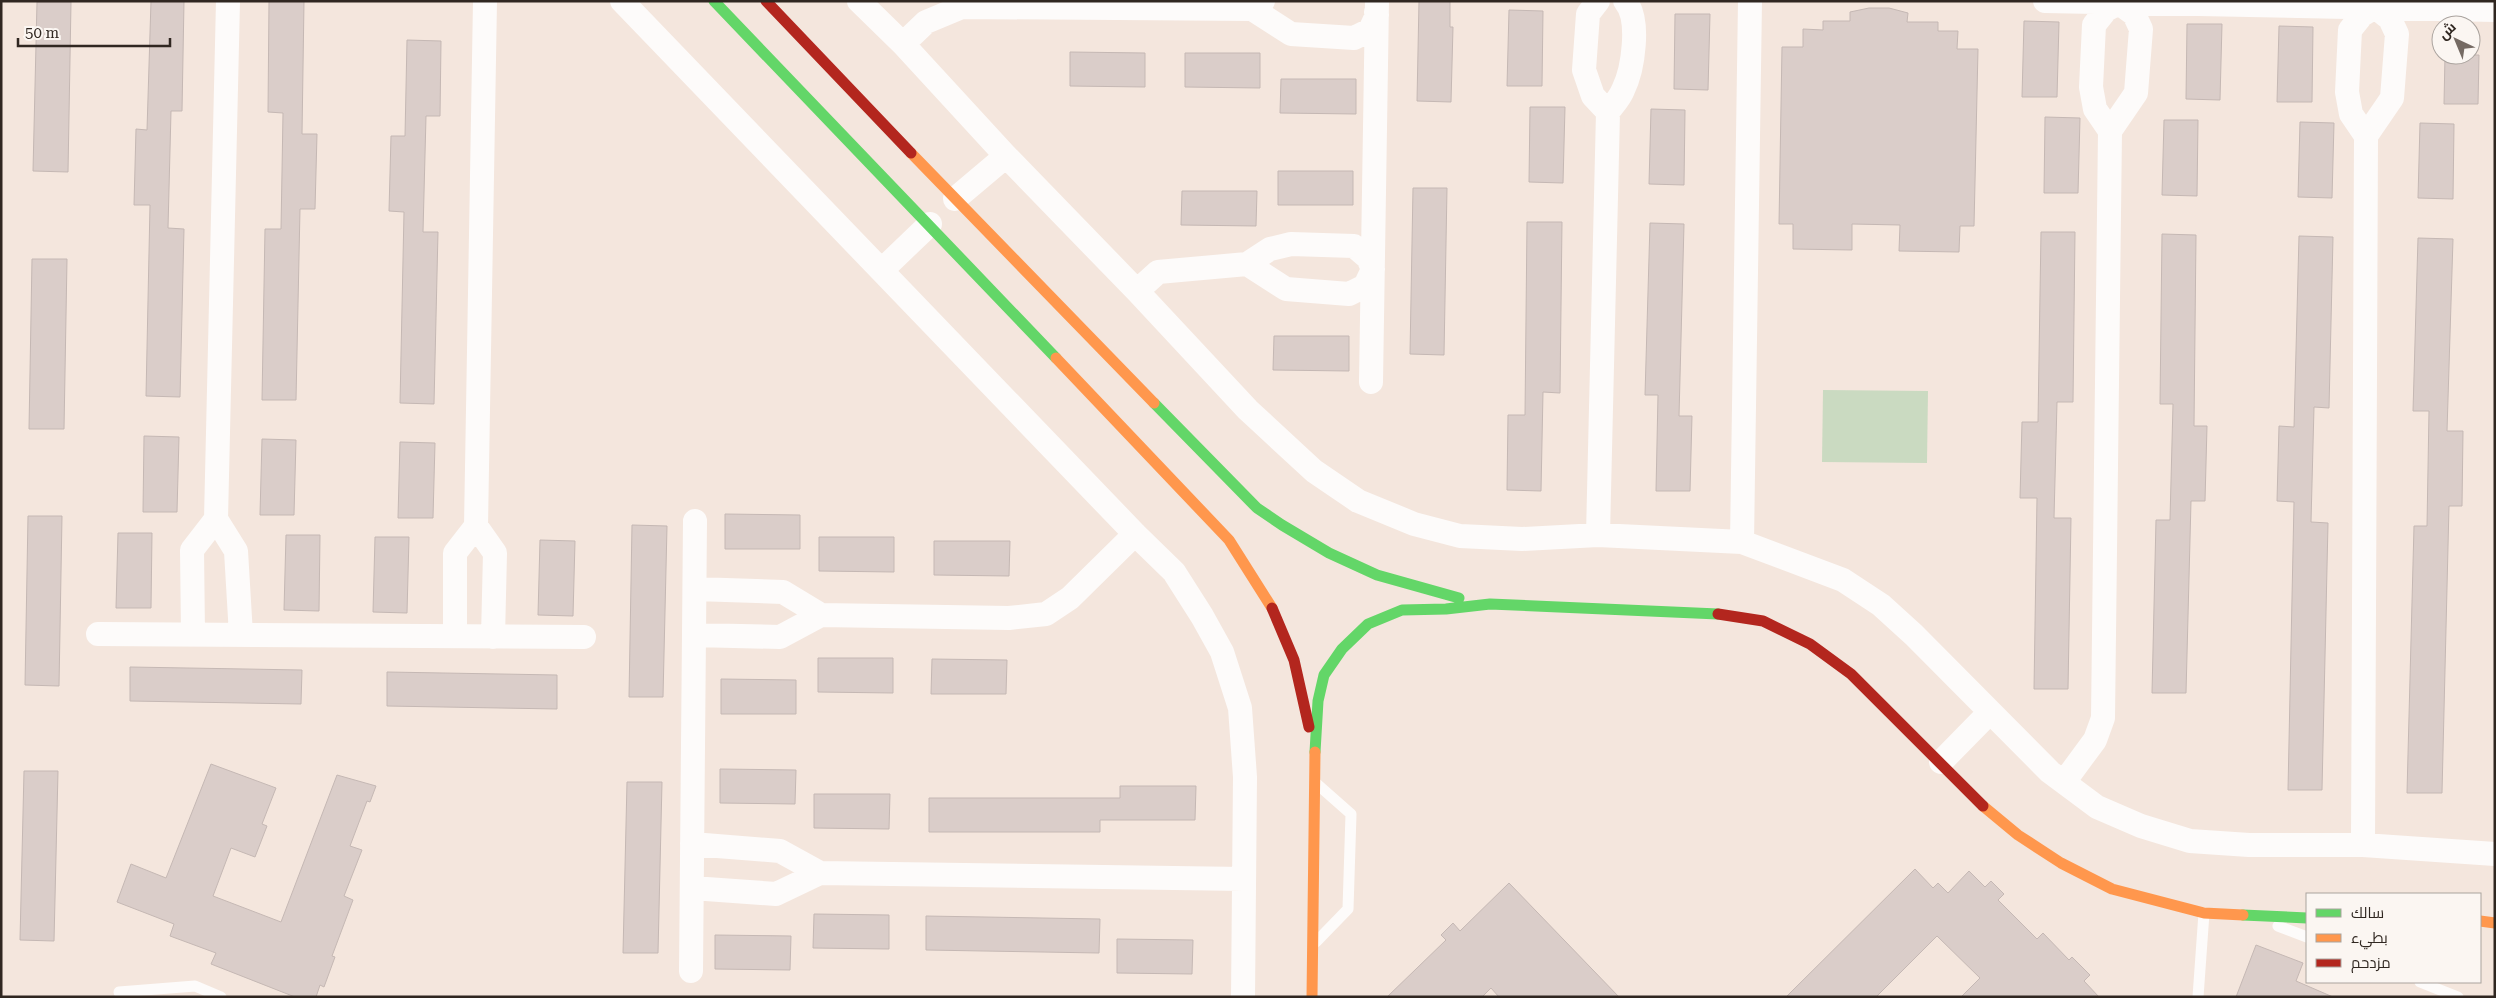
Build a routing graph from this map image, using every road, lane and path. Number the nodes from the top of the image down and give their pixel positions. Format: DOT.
graph roads {
  1 [pos="228,1"];
  2 [pos="485,1"];
  3 [pos="622,1"];
  4 [pos="714,1"];
  5 [pos="766,1"];
  6 [pos="859,1"];
  7 [pos="1598,1"];
  8 [pos="1625,1"];
  9 [pos="1750,1"];
  10 [pos="2045,1"];
  11 [pos="2120,2"];
  12 [pos="1257,5"];
  13 [pos="1375,6"];
  14 [pos="2375,8"];
  15 [pos="2495,10"];
  16 [pos="902,44"];
  17 [pos="1608,112"];
  18 [pos="2110,131"];
  19 [pos="2366,136"];
  20 [pos="1006,156"];
  21 [pos="955,199"];
  22 [pos="930,224"];
  23 [pos="1247,264"];
  24 [pos="1373,269"];
  25 [pos="882,270"];
  26 [pos="1137,291"];
  27 [pos="1371,382"];
  28 [pos="216,519"];
  29 [pos="695,521"];
  30 [pos="476,526"];
  31 [pos="1136,534"];
  32 [pos="1598,534"];
  33 [pos="1742,542"];
  34 [pos="695,589"];
  35 [pos="1490,604"];
  36 [pos="820,615"];
  37 [pos="98,634"];
  38 [pos="193,634"];
  39 [pos="241,635"];
  40 [pos="694,635"];
  41 [pos="455,636"];
  42 [pos="493,636"];
  43 [pos="584,638"];
  44 [pos="1990,712"];
  45 [pos="1315,752"];
  46 [pos="1941,762"];
  47 [pos="1315,782"];
  48 [pos="2064,782"];
  49 [pos="692,844"];
  50 [pos="2363,845"];
  51 [pos="2495,854"];
  52 [pos="820,873"];
  53 [pos="1244,880"];
  54 [pos="692,888"];
  55 [pos="2204,913"];
  56 [pos="2253,916"];
  57 [pos="2306,918"];
  58 [pos="2481,921"];
  59 [pos="2495,923"];
  60 [pos="2306,937"];
  61 [pos="1313,945"];
  62 [pos="691,971"];
  63 [pos="2423,983"];
  64 [pos="119,992"];
  65 [pos="221,997"];
  66 [pos="1243,997"];
  67 [pos="1312,997"];
  68 [pos="2198,997"];
  69 [pos="2458,997"];
  1 -- 28 [label="street"];
  2 -- 30 [label="street"];
  3 -- 25 [label="street"];
  4 -- 22 [label="main road"];
  5 -- 21 [label="main road"];
  6 -- 16 [label="street"];
  7 -- 17 [label="street"];
  8 -- 17 [label="street"];
  9 -- 33 [label="street"];
  10 -- 11 [label="street"];
  11 -- 14 [label="street"];
  11 -- 18 [label="street"];
  11 -- 18 [label="street"];
  12 -- 13 [label="street"];
  12 -- 16 [label="street"];
  13 -- 24 [label="street"];
  14 -- 15 [label="street"];
  14 -- 19 [label="street"];
  14 -- 19 [label="street"];
  16 -- 20 [label="street"];
  17 -- 32 [label="street"];
  18 -- 48 [label="street"];
  19 -- 50 [label="street"];
  20 -- 21 [label="street"];
  20 -- 26 [label="street"];
  21 -- 35 [label="main road"];
  22 -- 25 [label="street"];
  22 -- 45 [label="main road"];
  23 -- 24 [label="street"];
  23 -- 24 [label="street"];
  23 -- 26 [label="street"];
  24 -- 27 [label="street"];
  25 -- 31 [label="street"];
  26 -- 32 [label="street"];
  28 -- 38 [label="street"];
  28 -- 39 [label="street"];
  29 -- 34 [label="street"];
  30 -- 41 [label="street"];
  30 -- 42 [label="street"];
  31 -- 36 [label="street"];
  31 -- 53 [label="street"];
  32 -- 33 [label="street"];
  33 -- 44 [label="street"];
  34 -- 36 [label="street"];
  34 -- 40 [label="street"];
  35 -- 45 [label="main road"];
  35 -- 46 [label="main road"];
  36 -- 40 [label="street"];
  37 -- 38 [label="street"];
  38 -- 39 [label="street"];
  39 -- 41 [label="street"];
  40 -- 49 [label="street"];
  41 -- 42 [label="street"];
  42 -- 43 [label="street"];
  44 -- 46 [label="street"];
  44 -- 48 [label="street"];
  45 -- 47 [label="main road"];
  46 -- 55 [label="main road"];
  47 -- 61 [label="main road"];
  47 -- 61 [label="lane"];
  48 -- 50 [label="street"];
  49 -- 52 [label="street"];
  49 -- 54 [label="street"];
  50 -- 51 [label="street"];
  52 -- 53 [label="street"];
  52 -- 54 [label="street"];
  53 -- 66 [label="street"];
  54 -- 62 [label="street"];
  55 -- 56 [label="main road"];
  55 -- 68 [label="lane"];
  56 -- 57 [label="main road"];
  56 -- 60 [label="lane"];
  58 -- 59 [label="main road"];
  61 -- 67 [label="main road"];
  63 -- 69 [label="lane"];
  64 -- 65 [label="lane"];
}
